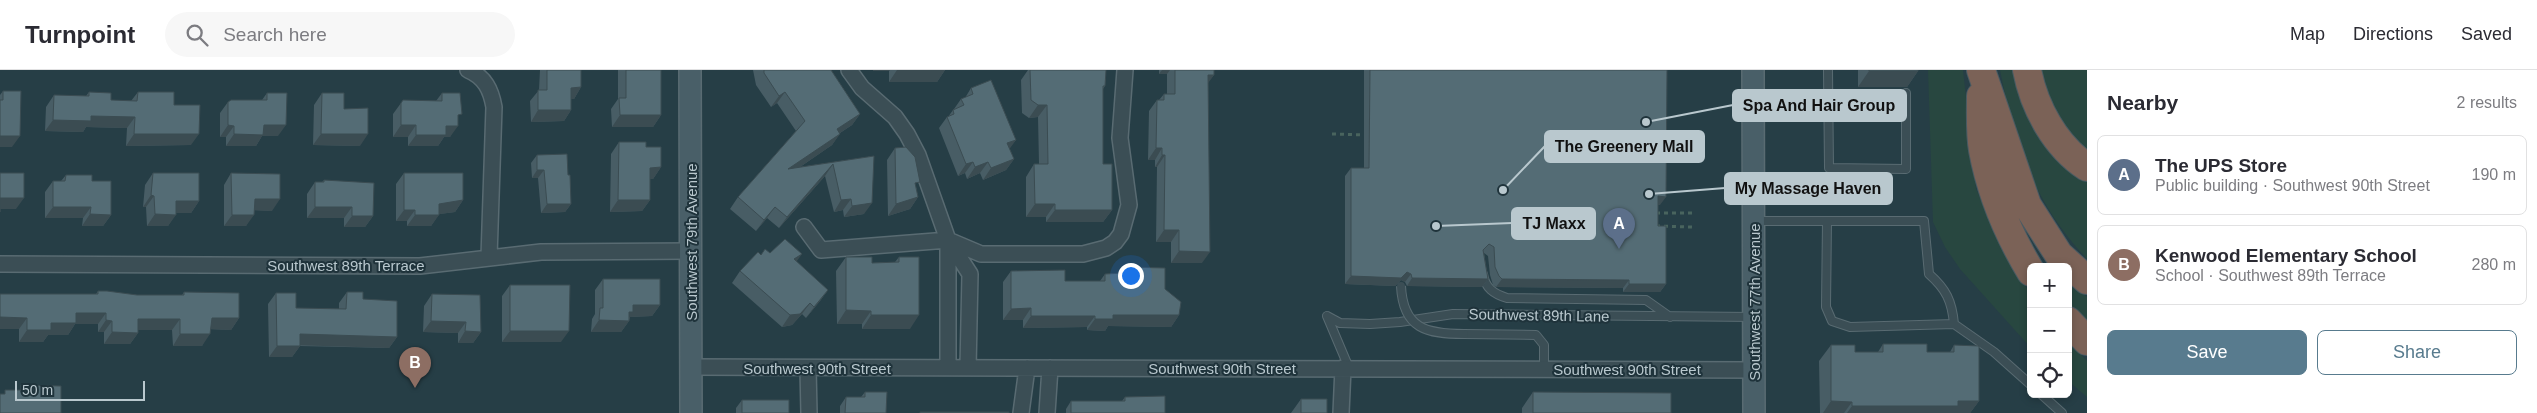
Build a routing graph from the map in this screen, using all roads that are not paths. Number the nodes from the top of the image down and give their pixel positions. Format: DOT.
graph roads {
  1 [pos="468,70"];
  2 [pos="690,70"];
  3 [pos="849,70"];
  4 [pos="1125,70"];
  5 [pos="1753,70"];
  6 [pos="1828,70"];
  7 [pos="1980,70"];
  8 [pos="2027,70"];
  9 [pos="1906,93"];
  10 [pos="2087,167"];
  11 [pos="1827,220"];
  12 [pos="1753,221"];
  13 [pos="804,227"];
  14 [pos="948,240"];
  15 [pos="691,251"];
  16 [pos="489,257"];
  17 [pos="0,264"];
  18 [pos="2027,264"];
  19 [pos="1483,268"];
  20 [pos="2087,280"];
  21 [pos="1401,286"];
  22 [pos="1670,317"];
  23 [pos="1753,317"];
  24 [pos="1954,324"];
  25 [pos="2072,325"];
  26 [pos="2087,341"];
  27 [pos="691,367"];
  28 [pos="808,368"];
  29 [pos="948,368"];
  30 [pos="968,368"];
  31 [pos="1027,368"];
  32 [pos="1050,368"];
  33 [pos="1346,368"];
  34 [pos="1544,369"];
  35 [pos="1754,370"];
  36 [pos="2027,381"];
  37 [pos="2045,398"];
  38 [pos="691,413"];
  39 [pos="808,413"];
  40 [pos="1021,413"];
  41 [pos="1046,413"];
  42 [pos="1341,413"];
  43 [pos="1754,413"];
  44 [pos="2062,413"];
  1 -- 16 [label="street"];
  2 -- 15 [label="street, Southwest 79th Avenue"];
  3 -- 14 [label="street"];
  4 -- 14 [label="street"];
  5 -- 12 [label="street, Southwest 77th Avenue"];
  6 -- 9 [label="lane"];
  7 -- 18 [label="highway"];
  7 -- 20 [label="highway"];
  8 -- 10 [label="highway"];
  11 -- 12 [label="lane"];
  11 -- 24 [label="lane"];
  11 -- 24 [label="lane"];
  12 -- 23 [label="street, Southwest 77th Avenue"];
  13 -- 14 [label="street"];
  14 -- 29 [label="street"];
  14 -- 30 [label="street"];
  15 -- 16 [label="street, Southwest 89th Terrace"];
  15 -- 27 [label="street, Southwest 79th Avenue"];
  16 -- 17 [label="street, Southwest 89th Terrace"];
  19 -- 22 [label="lane"];
  21 -- 34 [label="lane, bridge"];
  22 -- 23 [label="lane, Southwest 89th Lane"];
  22 -- 33 [label="lane, Southwest 89th Lane"];
  23 -- 35 [label="street, Southwest 77th Avenue"];
  24 -- 36 [label="lane"];
  25 -- 26 [label="highway"];
  27 -- 28 [label="street, Southwest 90th Street"];
  27 -- 38 [label="street, Southwest 79th Avenue"];
  28 -- 29 [label="street, Southwest 90th Street"];
  28 -- 39 [label="street"];
  29 -- 30 [label="street, Southwest 90th Street"];
  30 -- 31 [label="street, Southwest 90th Street"];
  31 -- 32 [label="street, Southwest 90th Street"];
  31 -- 40 [label="street"];
  32 -- 33 [label="street, Southwest 90th Street"];
  32 -- 41 [label="street"];
  33 -- 34 [label="street, Southwest 90th Street"];
  33 -- 42 [label="street"];
  34 -- 35 [label="street, Southwest 90th Street"];
  35 -- 43 [label="street, Southwest 77th Avenue"];
  37 -- 44 [label="lane"];
}
